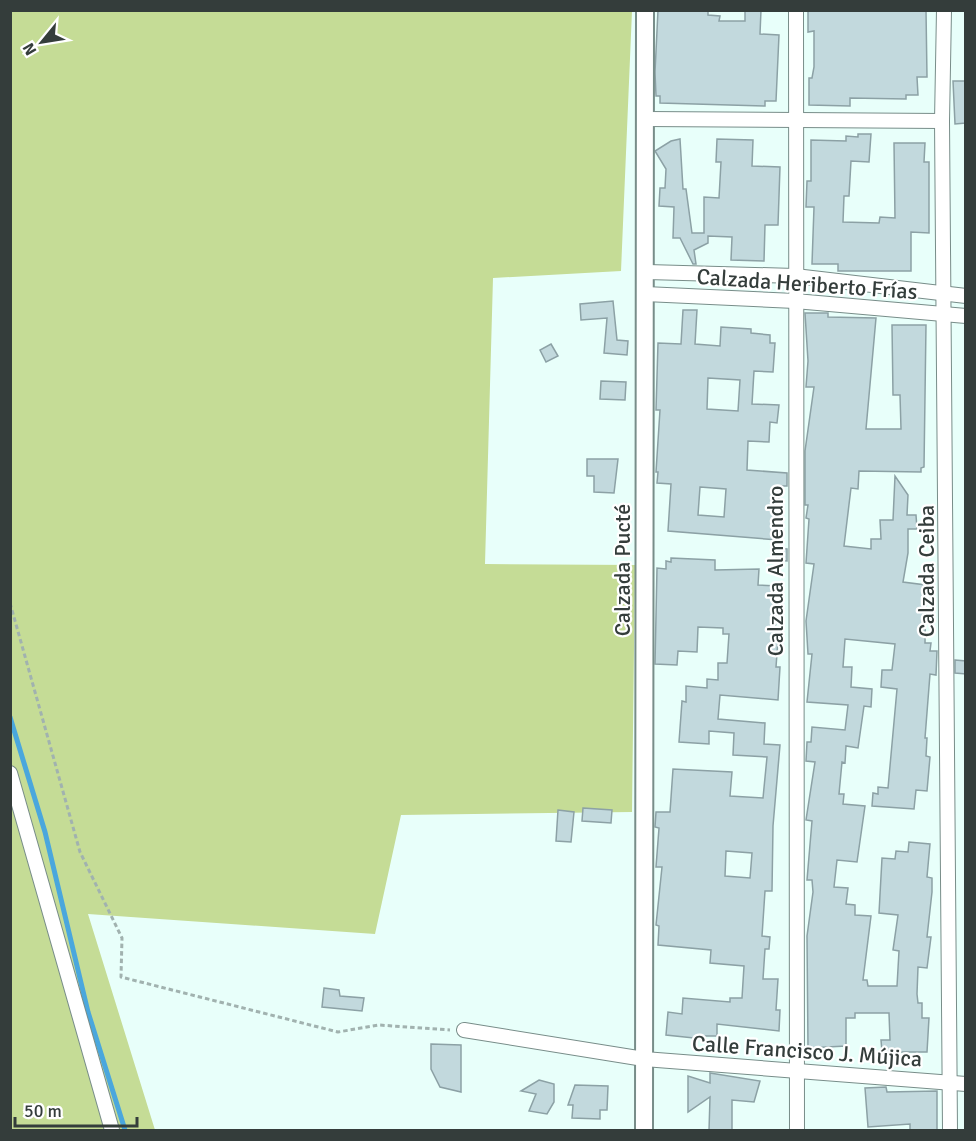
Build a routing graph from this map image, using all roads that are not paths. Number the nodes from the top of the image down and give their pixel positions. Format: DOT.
graph roads {
  1 [pos="645,10"];
  2 [pos="796,10"];
  3 [pos="944,10"];
  4 [pos="646,119"];
  5 [pos="797,119"];
  6 [pos="942,121"];
  7 [pos="646,272"];
  8 [pos="795,276"];
  9 [pos="645,294"];
  10 [pos="944,294"];
  11 [pos="966,296"];
  12 [pos="795,301"];
  13 [pos="945,315"];
  14 [pos="966,316"];
  15 [pos="10,773"];
  16 [pos="464,1030"];
  17 [pos="644,1059"];
  18 [pos="797,1072"];
  19 [pos="951,1083"];
  20 [pos="966,1084"];
  21 [pos="112,1131"];
  22 [pos="644,1131"];
  23 [pos="797,1131"];
  24 [pos="950,1131"];
  1 -- 4 [label="street, Calzada Pucté"];
  2 -- 5 [label="street, Calzada Almendro"];
  3 -- 6 [label="street, Calzada Ceiba"];
  4 -- 5 [label="street"];
  4 -- 7 [label="street, Calzada Pucté"];
  5 -- 6 [label="street"];
  5 -- 8 [label="street, Calzada Almendro"];
  6 -- 10 [label="street, Calzada Ceiba"];
  7 -- 8 [label="street, Calzada Heriberto Frías"];
  7 -- 9 [label="street, Calzada Pucté"];
  8 -- 10 [label="street, Calzada Heriberto Frías"];
  8 -- 12 [label="street, Calzada Almendro"];
  9 -- 12 [label="street, Calzada Heriberto Frías"];
  9 -- 17 [label="street, Calzada Pucté"];
  10 -- 11 [label="street, Calzada Heriberto Frías"];
  10 -- 13 [label="street, Calzada Ceiba"];
  12 -- 13 [label="street, Calzada Heriberto Frías"];
  12 -- 18 [label="street, Calzada Almendro"];
  13 -- 14 [label="street, Calzada Heriberto Frías"];
  13 -- 19 [label="street, Calzada Ceiba"];
  15 -- 21 [label="street"];
  16 -- 17 [label="street, Calle Francisco J. Mújica"];
  17 -- 18 [label="street, Calle Francisco J. Mújica"];
  17 -- 22 [label="street, Calzada Pucté"];
  18 -- 19 [label="street, Calle Francisco J. Mújica"];
  18 -- 23 [label="street, Calzada Almendro"];
  19 -- 20 [label="street, Calle Francisco J. Mújica"];
  19 -- 24 [label="street, Calzada Ceiba"];
}
